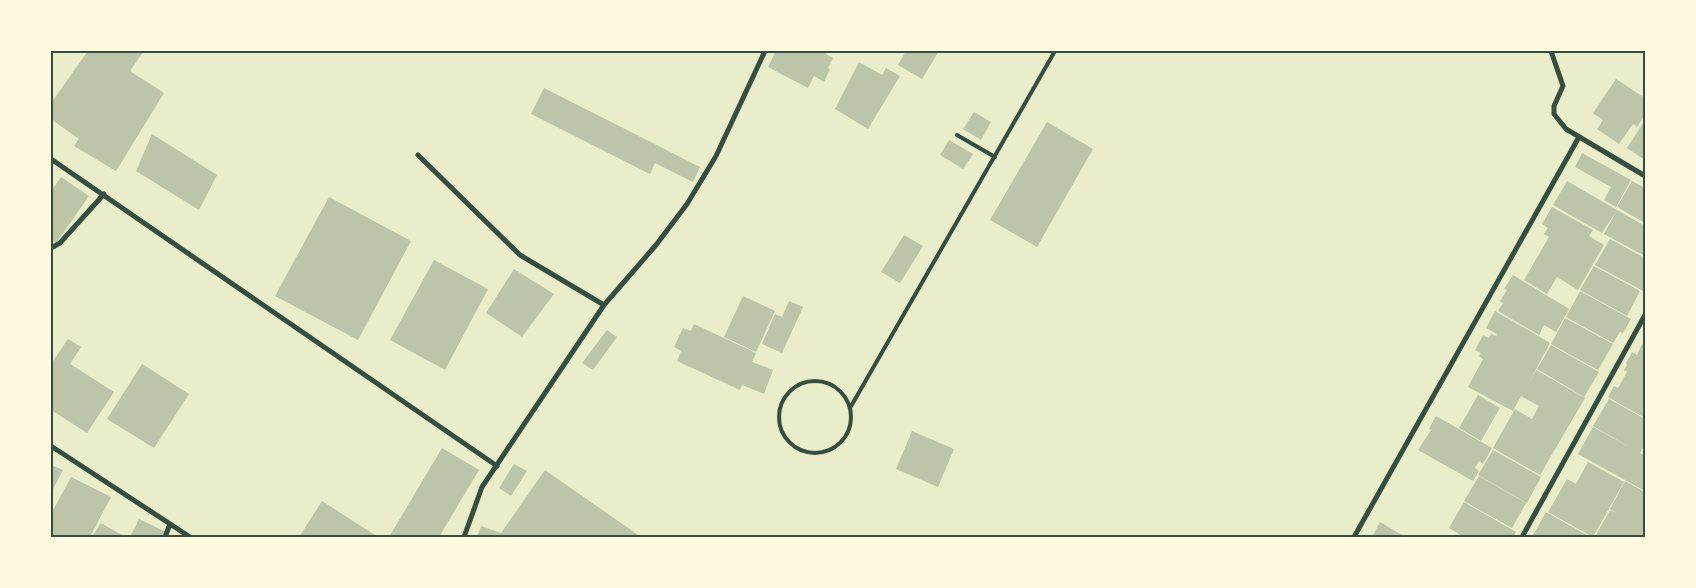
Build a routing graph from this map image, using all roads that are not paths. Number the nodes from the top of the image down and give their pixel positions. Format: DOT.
graph roads {
  1 [pos="765,51"];
  2 [pos="1055,51"];
  3 [pos="1551,51"];
  4 [pos="957,135"];
  5 [pos="1579,137"];
  6 [pos="418,155"];
  7 [pos="995,157"];
  8 [pos="51,158"];
  9 [pos="1645,176"];
  10 [pos="104,194"];
  11 [pos="51,248"];
  12 [pos="604,305"];
  13 [pos="1645,315"];
  14 [pos="850,408"];
  15 [pos="51,446"];
  16 [pos="497,466"];
  17 [pos="170,524"];
  18 [pos="165,537"];
  19 [pos="190,537"];
  20 [pos="464,537"];
  21 [pos="1354,537"];
  22 [pos="1522,537"];
  1 -- 12 [label="street"];
  2 -- 7 [label="lane"];
  3 -- 5 [label="street"];
  4 -- 7 [label="lane"];
  5 -- 9 [label="street"];
  5 -- 21 [label="street"];
  6 -- 12 [label="street"];
  7 -- 14 [label="lane"];
  8 -- 10 [label="street"];
  10 -- 11 [label="street"];
  10 -- 16 [label="street"];
  12 -- 16 [label="street"];
  13 -- 22 [label="street"];
  14 -- 14 [label="lane"];
  15 -- 17 [label="street"];
  16 -- 20 [label="street"];
  17 -- 18 [label="street"];
  17 -- 19 [label="street"];
}
